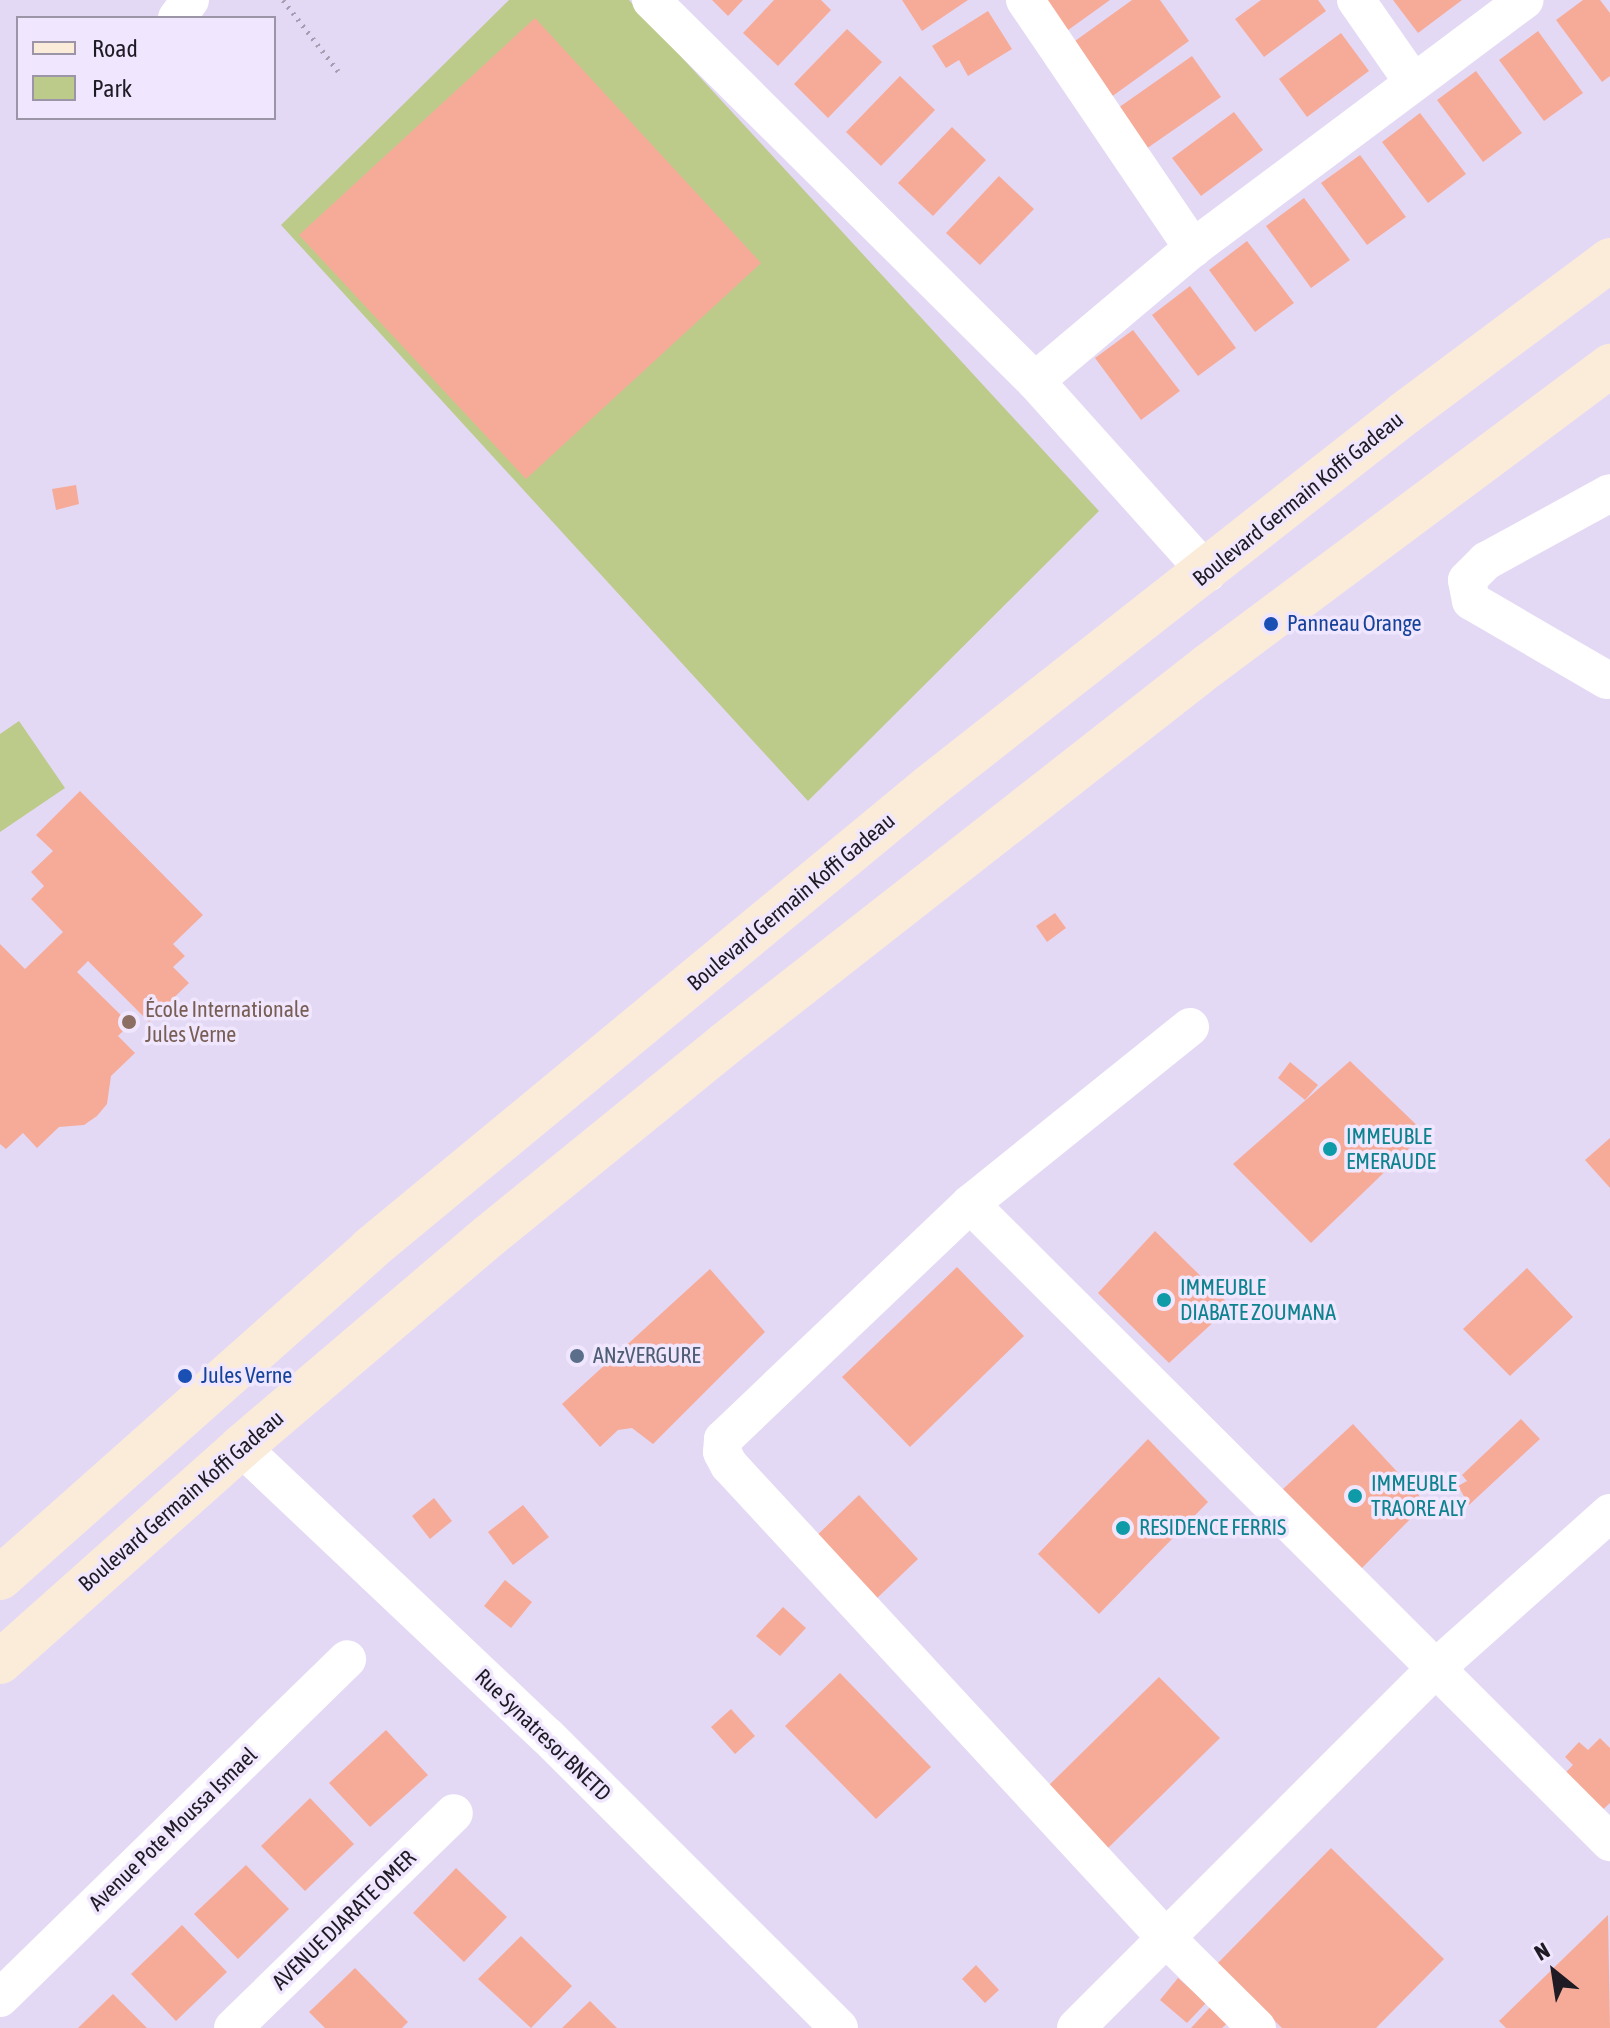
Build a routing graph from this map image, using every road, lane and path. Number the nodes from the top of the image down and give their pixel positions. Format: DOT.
graph roads {
  1 [pos="283,0"];
  2 [pos="651,0"];
  3 [pos="1025,0"];
  4 [pos="1356,0"];
  5 [pos="1525,0"];
  6 [pos="338,71"];
  7 [pos="1413,82"];
  8 [pos="1193,248"];
  9 [pos="1610,260"];
  10 [pos="1610,366"];
  11 [pos="1035,381"];
  12 [pos="1610,493"];
  13 [pos="1207,573"];
  14 [pos="1607,680"];
  15 [pos="1190,1027"];
  16 [pos="970,1204"];
  17 [pos="241,1447"];
  18 [pos="1610,1513"];
  19 [pos="0,1578"];
  20 [pos="347,1659"];
  21 [pos="0,1662"];
  22 [pos="1436,1668"];
  23 [pos="454,1813"];
  24 [pos="1610,1842"];
  25 [pos="1166,1938"];
  26 [pos="0,1998"];
  27 [pos="237,2027"];
  28 [pos="839,2028"];
  29 [pos="1076,2028"];
  30 [pos="1257,2028"];
  1 -- 6 [label="path"];
  2 -- 11 [label="street"];
  3 -- 8 [label="street"];
  4 -- 7 [label="street"];
  5 -- 7 [label="street"];
  7 -- 8 [label="street"];
  8 -- 11 [label="street"];
  9 -- 13 [label="main road, Boulevard Germain Koffi Gadeau"];
  10 -- 17 [label="main road, Boulevard Germain Koffi Gadeau"];
  11 -- 13 [label="street"];
  12 -- 14 [label="street"];
  13 -- 19 [label="main road, Boulevard Germain Koffi Gadeau"];
  15 -- 16 [label="street"];
  16 -- 22 [label="street"];
  16 -- 25 [label="street"];
  17 -- 21 [label="main road, Boulevard Germain Koffi Gadeau"];
  17 -- 28 [label="street, Rue Synatresor BNETD"];
  18 -- 22 [label="street"];
  20 -- 26 [label="street, Avenue Pote Moussa Ismael"];
  22 -- 24 [label="street"];
  22 -- 25 [label="street"];
  23 -- 27 [label="street, AVENUE DJARATE OMER"];
  25 -- 29 [label="street"];
  25 -- 30 [label="street"];
}
